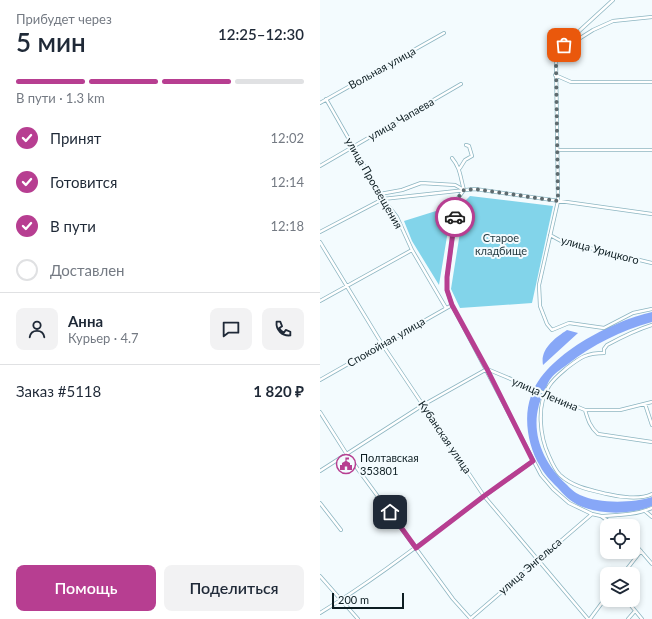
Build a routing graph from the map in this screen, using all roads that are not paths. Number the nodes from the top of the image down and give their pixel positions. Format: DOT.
graph roads {
  1 [pos="613,0"];
  2 [pos="652,17"];
  3 [pos="444,33"];
  4 [pos="568,41"];
  5 [pos="555,75"];
  6 [pos="652,82"];
  7 [pos="460,84"];
  8 [pos="326,100"];
  9 [pos="320,103"];
  10 [pos="466,145"];
  11 [pos="353,147"];
  12 [pos="557,150"];
  13 [pos="652,150"];
  14 [pos="452,158"];
  15 [pos="320,166"];
  16 [pos="460,168"];
  17 [pos="464,190"];
  18 [pos="380,194"];
  19 [pos="383,199"];
  20 [pos="558,201"];
  21 [pos="652,214"];
  22 [pos="320,232"];
  23 [pos="550,235"];
  24 [pos="320,242"];
  25 [pos="412,250"];
  26 [pos="652,263"];
  27 [pos="348,285"];
  28 [pos="320,301"];
  29 [pos="452,305"];
  30 [pos="446,308"];
  31 [pos="652,309"];
  32 [pos="652,325"];
  33 [pos="382,344"];
  34 [pos="487,369"];
  35 [pos="320,380"];
  36 [pos="545,394"];
  37 [pos="652,402"];
  38 [pos="645,404"];
  39 [pos="423,405"];
  40 [pos="585,410"];
  41 [pos="320,412"];
  42 [pos="652,425"];
  43 [pos="652,442"];
  44 [pos="346,453"];
  45 [pos="533,461"];
  46 [pos="320,471"];
  47 [pos="652,494"];
  48 [pos="484,496"];
  49 [pos="320,503"];
  50 [pos="652,508"];
  51 [pos="646,511"];
  52 [pos="592,514"];
  53 [pos="601,516"];
  54 [pos="652,517"];
  55 [pos="605,519"];
  56 [pos="341,530"];
  57 [pos="416,548"];
  58 [pos="641,551"];
  59 [pos="538,560"];
  60 [pos="652,564"];
  61 [pos="628,567"];
  62 [pos="320,576"];
  63 [pos="342,600"];
  64 [pos="600,605"];
  65 [pos="632,607"];
  66 [pos="635,611"];
  67 [pos="320,613"];
  68 [pos="358,619"];
  69 [pos="470,619"];
  70 [pos="589,619"];
  71 [pos="628,619"];
  72 [pos="642,619"];
  1 -- 4 [label="street"];
  2 -- 4 [label="street"];
  3 -- 8 [label="street, Вольная улица"];
  4 -- 5 [label="street"];
  5 -- 6 [label="street"];
  5 -- 12 [label="street"];
  7 -- 11 [label="street, улица Чапаева"];
  8 -- 9 [label="street, Вольная улица"];
  8 -- 11 [label="street, улица Просвещения"];
  10 -- 16 [label="street"];
  11 -- 15 [label="street, улица Чапаева"];
  11 -- 18 [label="street, улица Просвещения"];
  12 -- 13 [label="street"];
  12 -- 20 [label="street"];
  14 -- 16 [label="street"];
  16 -- 17 [label="street"];
  17 -- 18 [label="street"];
  17 -- 19 [label="street"];
  17 -- 20 [label="street"];
  17 -- 29 [label="street"];
  18 -- 19 [label="street, улица Просвещения"];
  19 -- 22 [label="street"];
  19 -- 25 [label="street, улица Просвещения"];
  20 -- 21 [label="street"];
  20 -- 23 [label="street"];
  23 -- 26 [label="street, улица Урицкого"];
  23 -- 31 [label="street"];
  24 -- 27 [label="street, Кубанская улица"];
  25 -- 27 [label="street"];
  25 -- 30 [label="street, улица Просвещения"];
  27 -- 28 [label="street"];
  27 -- 33 [label="street, Кубанская улица"];
  29 -- 30 [label="street, Спокойная улица"];
  29 -- 34 [label="street"];
  30 -- 33 [label="street, Спокойная улица"];
  32 -- 36 [label="street"];
  33 -- 35 [label="street, Спокойная улица"];
  33 -- 39 [label="street, Кубанская улица"];
  34 -- 36 [label="street, улица Ленина"];
  34 -- 39 [label="street"];
  34 -- 45 [label="street"];
  36 -- 40 [label="street, улица Ленина"];
  36 -- 47 [label="street"];
  37 -- 38 [label="street, улица Ленина"];
  38 -- 40 [label="street, улица Ленина"];
  38 -- 42 [label="street"];
  39 -- 44 [label="street"];
  39 -- 48 [label="street, Кубанская улица"];
  40 -- 43 [label="street"];
  41 -- 44 [label="street"];
  44 -- 46 [label="street"];
  44 -- 57 [label="street"];
  45 -- 48 [label="street"];
  45 -- 52 [label="street"];
  48 -- 57 [label="street"];
  48 -- 59 [label="street, Кубанская улица"];
  49 -- 56 [label="street"];
  50 -- 51 [label="street"];
  51 -- 53 [label="street"];
  51 -- 54 [label="street"];
  52 -- 53 [label="street"];
  52 -- 59 [label="street, улица Энгельса"];
  53 -- 55 [label="street"];
  57 -- 63 [label="street"];
  57 -- 69 [label="street"];
  58 -- 60 [label="street"];
  58 -- 61 [label="street"];
  59 -- 69 [label="street, улица Энгельса"];
  59 -- 70 [label="street, Кубанская улица"];
  62 -- 63 [label="street"];
  63 -- 67 [label="street"];
  63 -- 68 [label="street"];
  64 -- 70 [label="street"];
  65 -- 66 [label="street"];
  66 -- 71 [label="street"];
  66 -- 72 [label="street"];
}
